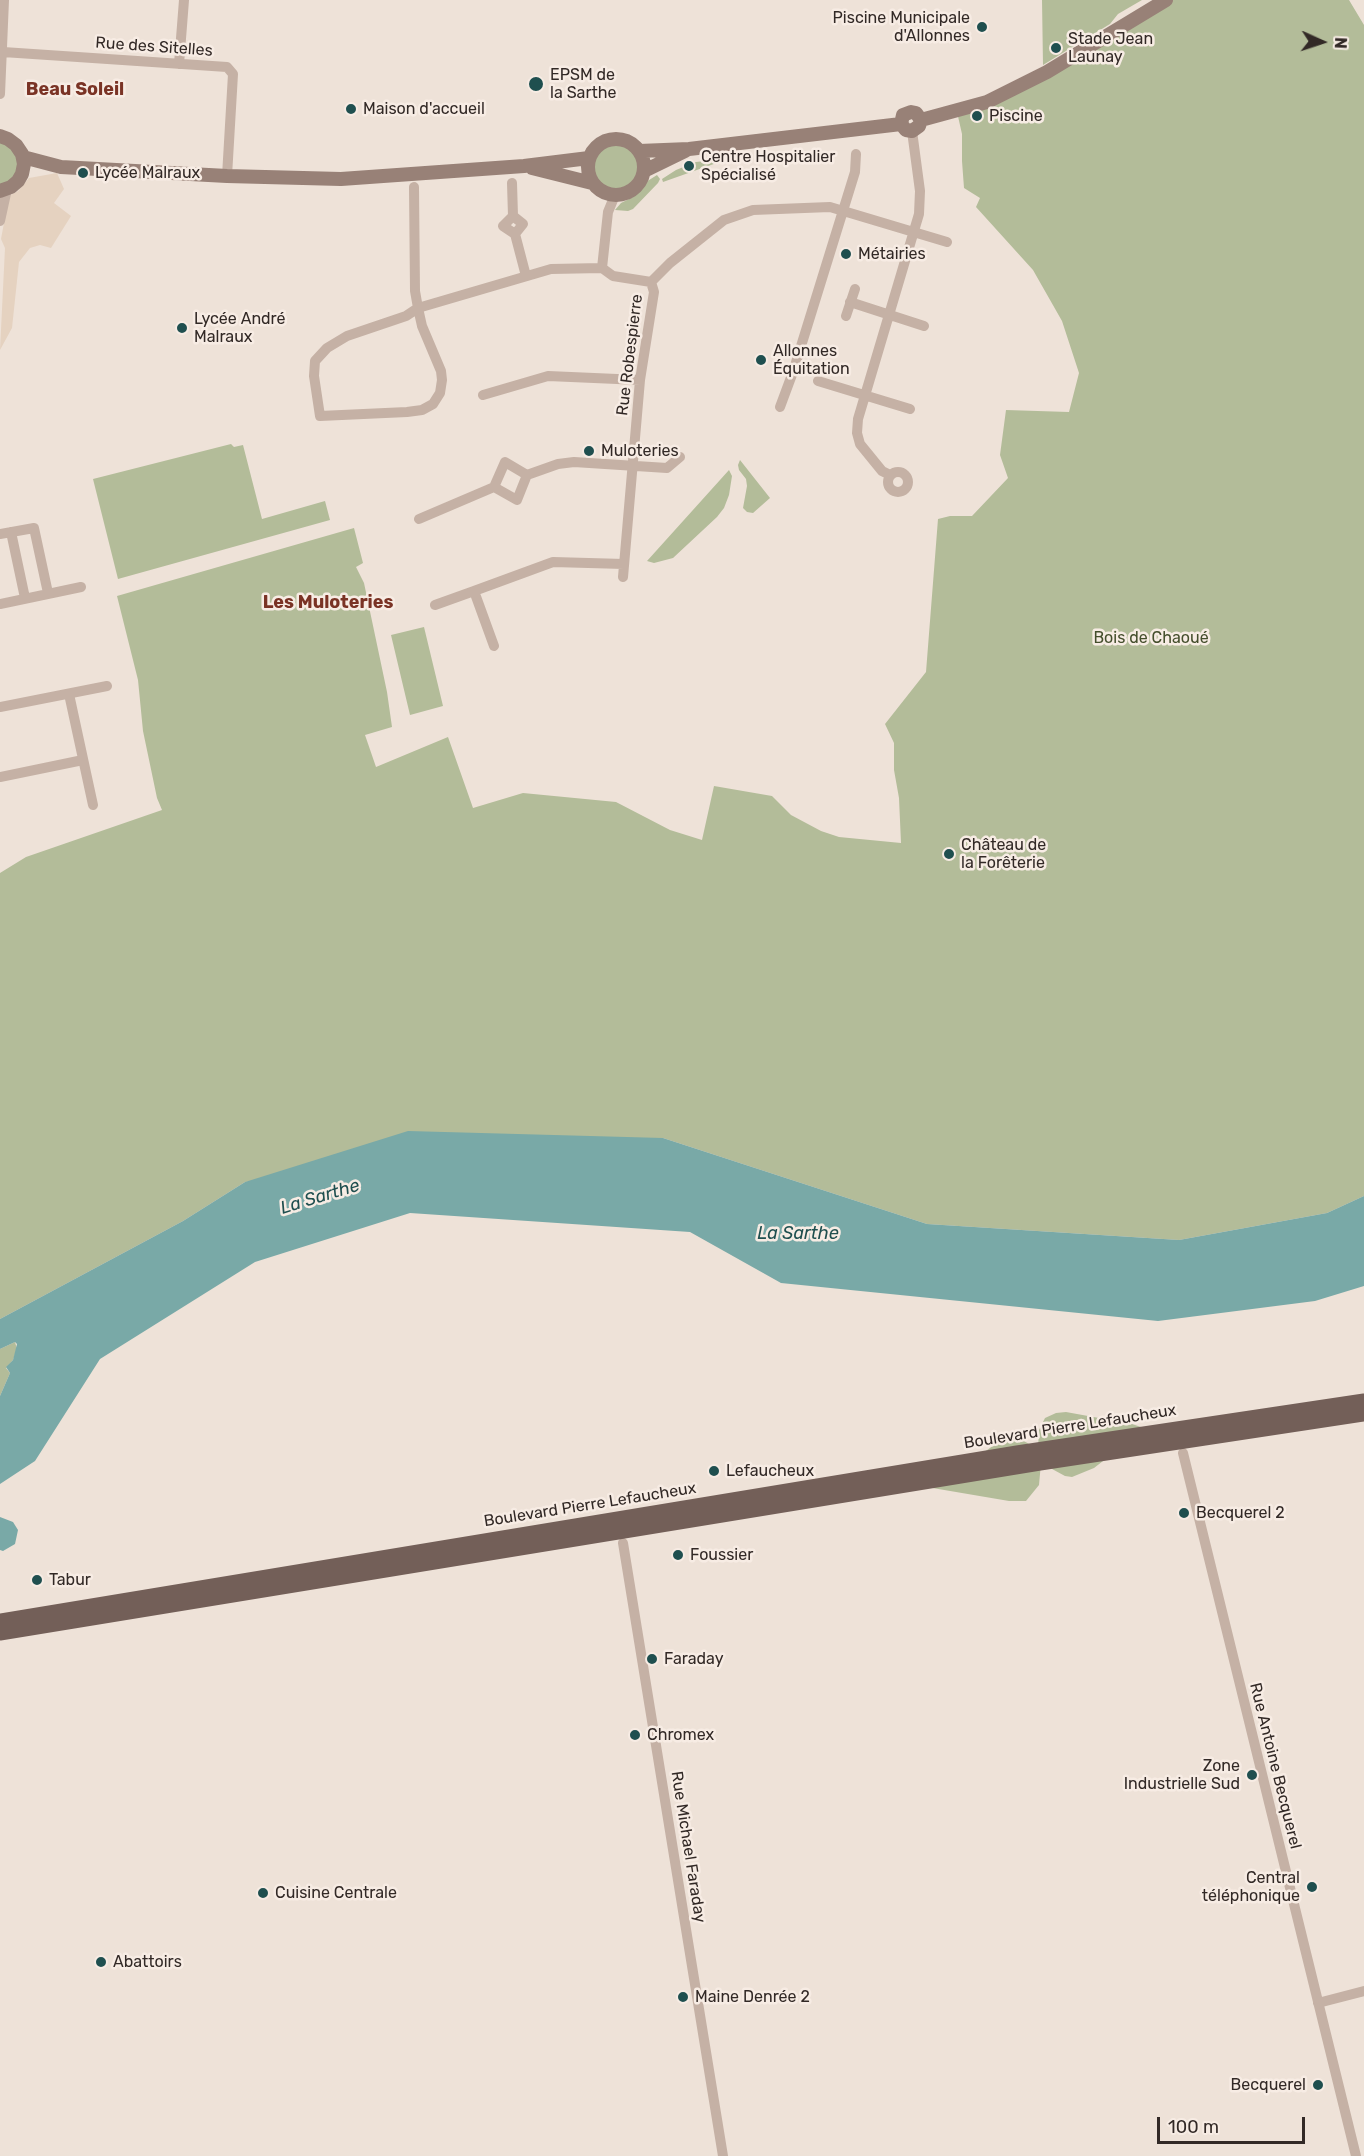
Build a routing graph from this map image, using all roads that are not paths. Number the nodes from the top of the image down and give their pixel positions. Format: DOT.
graph roads {
  1 [pos="4,0"];
  2 [pos="184,0"];
  3 [pos="1166,0"];
  4 [pos="2,18"];
  5 [pos="3,52"];
  6 [pos="180,64"];
  7 [pos="0,94"];
  8 [pos="911,125"];
  9 [pos="0,136"];
  10 [pos="689,149"];
  11 [pos="639,151"];
  12 [pos="856,154"];
  13 [pos="23,157"];
  14 [pos="589,158"];
  15 [pos="524,166"];
  16 [pos="61,167"];
  17 [pos="644,171"];
  18 [pos="22,174"];
  19 [pos="227,176"];
  20 [pos="512,183"];
  21 [pos="592,183"];
  22 [pos="414,187"];
  23 [pos="4,190"];
  24 [pos="615,195"];
  25 [pos="843,210"];
  26 [pos="0,221"];
  27 [pos="914,231"];
  28 [pos="947,242"];
  29 [pos="602,268"];
  30 [pos="526,276"];
  31 [pos="651,282"];
  32 [pos="855,289"];
  33 [pos="850,302"];
  34 [pos="418,308"];
  35 [pos="889,314"];
  36 [pos="846,316"];
  37 [pos="924,326"];
  38 [pos="640,381"];
  39 [pos="818,381"];
  40 [pos="483,395"];
  41 [pos="866,396"];
  42 [pos="780,406"];
  43 [pos="910,409"];
  44 [pos="680,457"];
  45 [pos="633,465"];
  46 [pos="528,475"];
  47 [pos="890,475"];
  48 [pos="494,487"];
  49 [pos="419,519"];
  50 [pos="5,533"];
  51 [pos="624,564"];
  52 [pos="623,577"];
  53 [pos="81,587"];
  54 [pos="474,591"];
  55 [pos="48,593"];
  56 [pos="25,598"];
  57 [pos="0,603"];
  58 [pos="435,605"];
  59 [pos="494,646"];
  60 [pos="107,686"];
  61 [pos="69,694"];
  62 [pos="0,707"];
  63 [pos="83,760"];
  64 [pos="0,777"];
  65 [pos="93,805"];
  66 [pos="1364,1401"];
  67 [pos="1364,1414"];
  68 [pos="1183,1453"];
  69 [pos="1039,1456"];
  70 [pos="623,1543"];
  71 [pos="0,1621"];
  72 [pos="0,1634"];
  73 [pos="1364,1991"];
  74 [pos="1318,2002"];
  75 [pos="723,2156"];
  76 [pos="1356,2156"];
  1 -- 4 [label="street"];
  2 -- 6 [label="street"];
  3 -- 8 [label="street"];
  4 -- 5 [label="street"];
  5 -- 6 [label="street, Rue des Sitelles"];
  5 -- 7 [label="street"];
  6 -- 19 [label="street, Rue des Sitelles"];
  8 -- 10 [label="street"];
  8 -- 27 [label="street"];
  9 -- 13 [label="street"];
  10 -- 11 [label="street"];
  10 -- 17 [label="street"];
  11 -- 14 [label="street"];
  11 -- 17 [label="street"];
  12 -- 25 [label="street"];
  13 -- 16 [label="street"];
  13 -- 18 [label="street"];
  14 -- 15 [label="street"];
  14 -- 21 [label="street"];
  15 -- 19 [label="street"];
  15 -- 21 [label="street"];
  16 -- 18 [label="street"];
  16 -- 19 [label="street"];
  17 -- 24 [label="street"];
  18 -- 23 [label="street"];
  20 -- 30 [label="street"];
  21 -- 24 [label="street"];
  22 -- 34 [label="street"];
  23 -- 26 [label="street"];
  24 -- 29 [label="street"];
  25 -- 27 [label="street, Rue Robespierre"];
  25 -- 31 [label="street, Rue Robespierre"];
  25 -- 42 [label="street"];
  27 -- 28 [label="street, Rue Robespierre"];
  27 -- 35 [label="street"];
  29 -- 30 [label="street"];
  29 -- 31 [label="street"];
  30 -- 34 [label="street"];
  31 -- 38 [label="street, Rue Robespierre"];
  32 -- 33 [label="street"];
  33 -- 35 [label="street"];
  33 -- 36 [label="street"];
  34 -- 34 [label="street"];
  35 -- 37 [label="street"];
  35 -- 41 [label="street"];
  38 -- 40 [label="street"];
  38 -- 45 [label="street, Rue Robespierre"];
  39 -- 41 [label="street"];
  41 -- 43 [label="street"];
  41 -- 47 [label="street"];
  44 -- 45 [label="street"];
  45 -- 46 [label="street"];
  45 -- 51 [label="street, Rue Robespierre"];
  46 -- 48 [label="street"];
  46 -- 48 [label="street"];
  48 -- 49 [label="street"];
  50 -- 55 [label="street"];
  50 -- 56 [label="street"];
  51 -- 52 [label="street, Rue Robespierre"];
  51 -- 54 [label="street"];
  53 -- 55 [label="street"];
  54 -- 58 [label="street"];
  54 -- 59 [label="street"];
  55 -- 56 [label="street"];
  56 -- 57 [label="street"];
  60 -- 61 [label="street"];
  61 -- 62 [label="street"];
  61 -- 63 [label="street"];
  63 -- 64 [label="street"];
  63 -- 65 [label="street"];
  66 -- 69 [label="main road, Boulevard Pierre Lefaucheux"];
  67 -- 69 [label="main road, Boulevard Pierre Lefaucheux"];
  68 -- 74 [label="street, Rue Antoine Becquerel"];
  69 -- 71 [label="main road, Boulevard Pierre Lefaucheux"];
  69 -- 72 [label="main road, Boulevard Pierre Lefaucheux"];
  70 -- 75 [label="street, Rue Michael Faraday"];
  73 -- 74 [label="street"];
  74 -- 76 [label="street, Rue Antoine Becquerel"];
}
